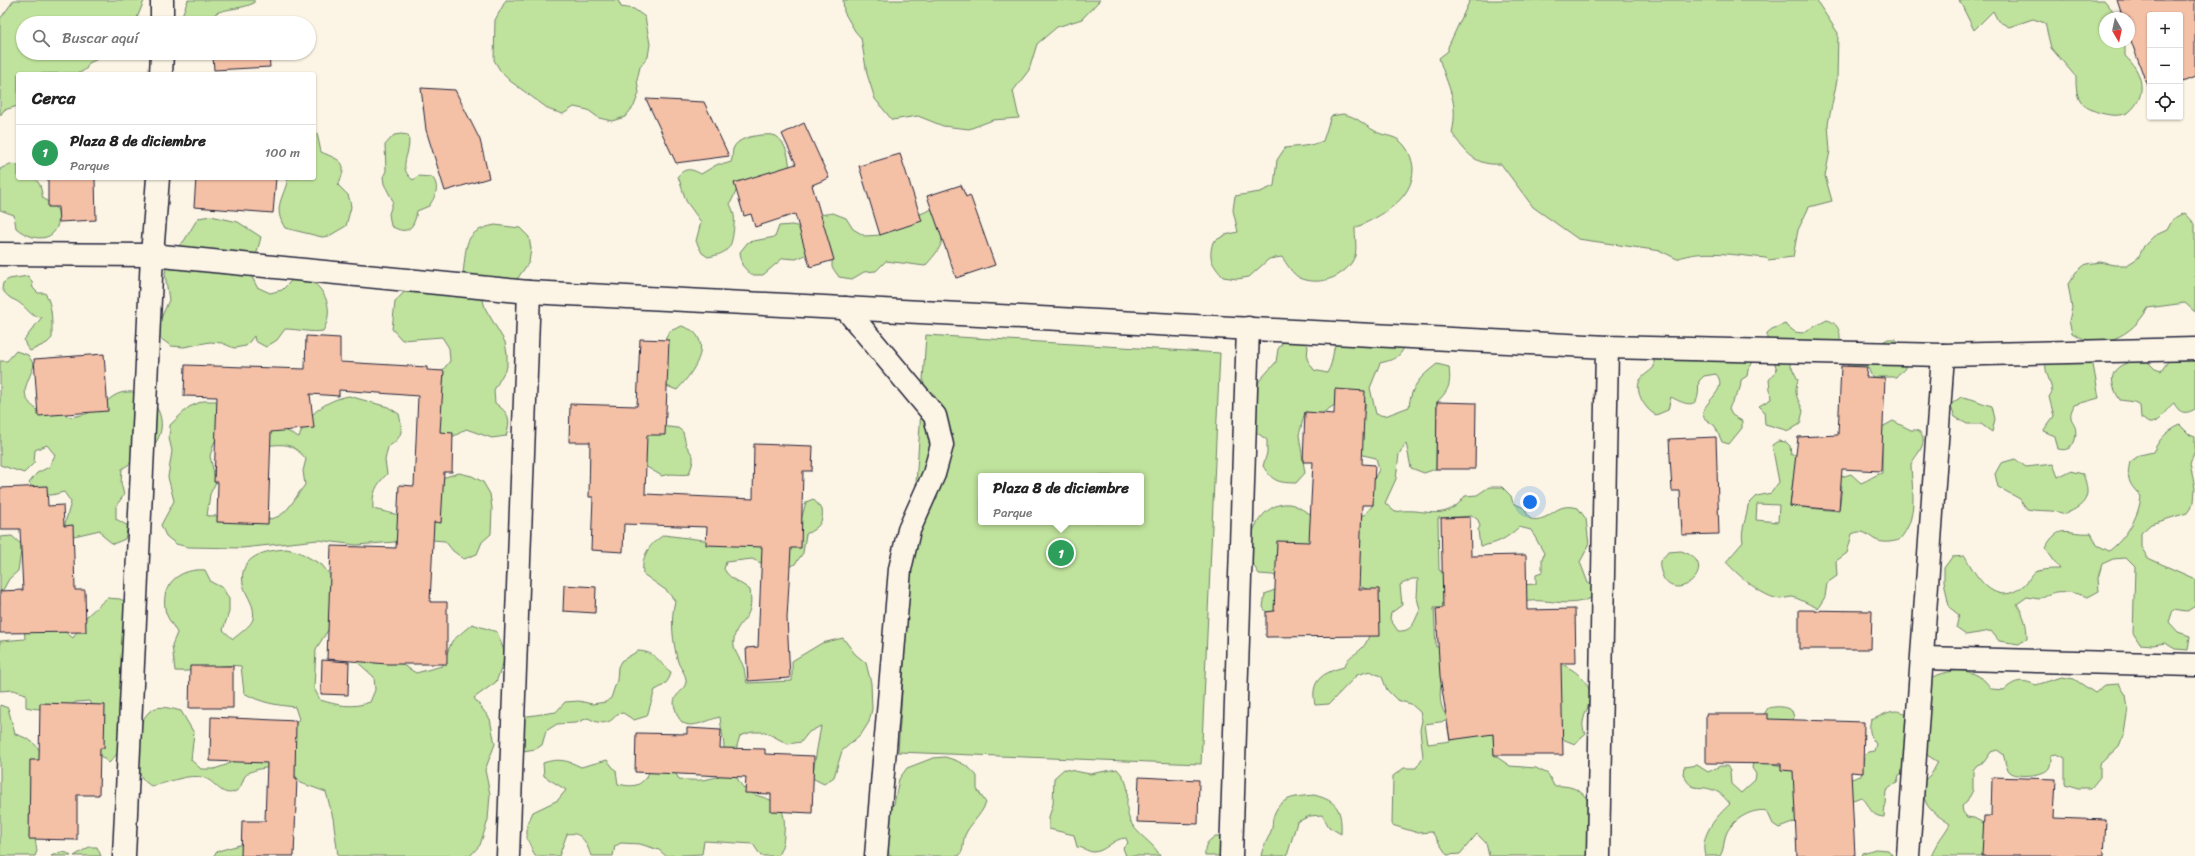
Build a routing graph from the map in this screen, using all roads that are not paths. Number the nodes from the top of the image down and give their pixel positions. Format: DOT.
graph roads {
  1 [pos="162,0"];
  2 [pos="162,16"];
  3 [pos="162,60"];
  4 [pos="161,72"];
  5 [pos="158,180"];
  6 [pos="0,254"];
  7 [pos="152,255"];
  8 [pos="529,292"];
  9 [pos="845,308"];
  10 [pos="1248,328"];
  11 [pos="1607,347"];
  12 [pos="2195,350"];
  13 [pos="1943,355"];
  14 [pos="1922,658"];
  15 [pos="2195,666"];
  16 [pos="124,856"];
  17 [pos="508,856"];
  18 [pos="876,856"];
  19 [pos="1231,856"];
  20 [pos="1598,856"];
  21 [pos="1908,856"];
  1 -- 2 [label="street"];
  3 -- 4 [label="street"];
  5 -- 7 [label="street"];
  6 -- 7 [label="street"];
  7 -- 8 [label="street"];
  7 -- 16 [label="street"];
  8 -- 9 [label="street"];
  8 -- 17 [label="street"];
  9 -- 10 [label="street"];
  9 -- 18 [label="street"];
  10 -- 11 [label="street"];
  10 -- 19 [label="street"];
  11 -- 13 [label="street"];
  11 -- 20 [label="street"];
  12 -- 13 [label="street"];
  13 -- 14 [label="street"];
  14 -- 15 [label="street"];
  14 -- 21 [label="street"];
}
